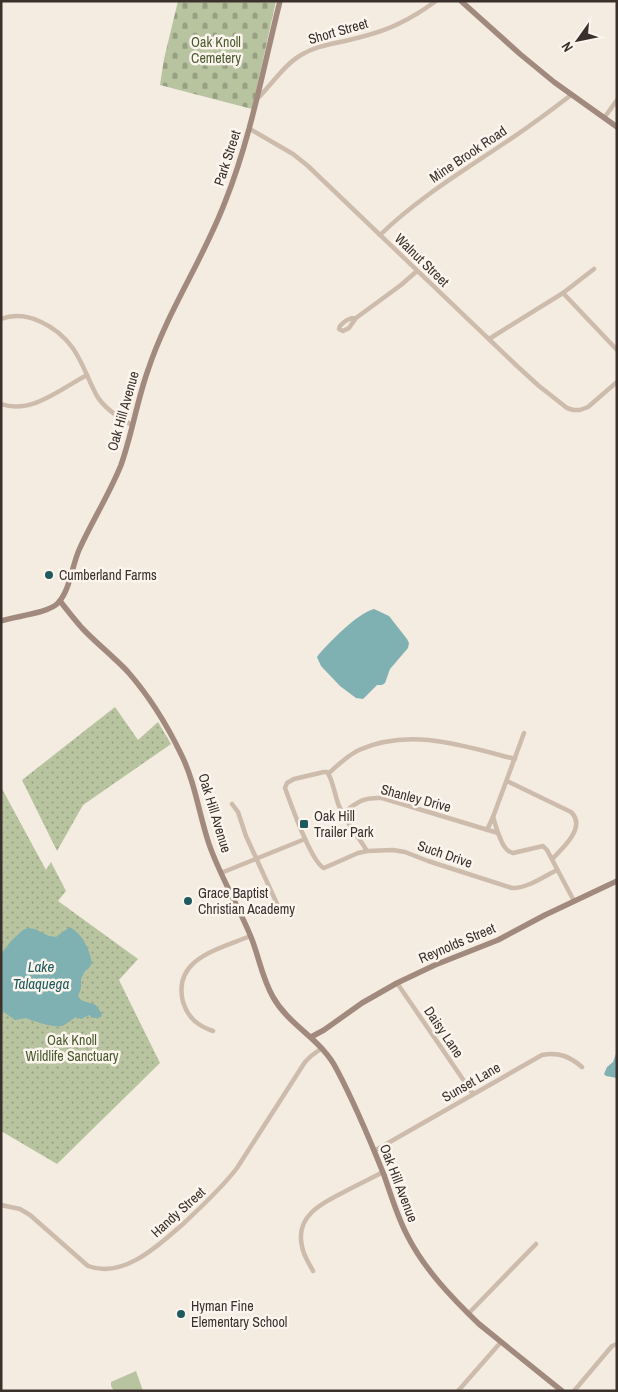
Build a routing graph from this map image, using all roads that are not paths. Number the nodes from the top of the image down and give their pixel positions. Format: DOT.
graph roads {
  1 [pos="280,1"];
  2 [pos="436,1"];
  3 [pos="462,1"];
  4 [pos="571,95"];
  5 [pos="257,98"];
  6 [pos="617,100"];
  7 [pos="604,118"];
  8 [pos="617,127"];
  9 [pos="250,129"];
  10 [pos="380,235"];
  11 [pos="594,269"];
  12 [pos="417,270"];
  13 [pos="563,292"];
  14 [pos="172,313"];
  15 [pos="356,318"];
  16 [pos="1,319"];
  17 [pos="489,340"];
  18 [pos="617,350"];
  19 [pos="87,375"];
  20 [pos="617,382"];
  21 [pos="1,404"];
  22 [pos="132,425"];
  23 [pos="60,601"];
  24 [pos="1,621"];
  25 [pos="524,733"];
  26 [pos="515,759"];
  27 [pos="329,773"];
  28 [pos="507,781"];
  29 [pos="232,804"];
  30 [pos="343,813"];
  31 [pos="493,817"];
  32 [pos="487,830"];
  33 [pos="498,833"];
  34 [pos="306,839"];
  35 [pos="367,851"];
  36 [pos="257,858"];
  37 [pos="552,860"];
  38 [pos="557,870"];
  39 [pos="221,873"];
  40 [pos="617,881"];
  41 [pos="574,901"];
  42 [pos="279,913"];
  43 [pos="250,936"];
  44 [pos="397,983"];
  45 [pos="213,1031"];
  46 [pos="311,1037"];
  47 [pos="322,1048"];
  48 [pos="582,1067"];
  49 [pos="473,1094"];
  50 [pos="374,1151"];
  51 [pos="383,1172"];
  52 [pos="1,1205"];
  53 [pos="536,1244"];
  54 [pos="313,1271"];
  55 [pos="468,1314"];
  56 [pos="501,1342"];
  57 [pos="617,1344"];
  58 [pos="458,1391"];
  59 [pos="562,1391"];
  60 [pos="574,1391"];
  1 -- 5 [label="main road, Park Street"];
  2 -- 5 [label="street, Short Street"];
  3 -- 4 [label="main road"];
  4 -- 7 [label="main road"];
  4 -- 10 [label="street, Mine Brook Road"];
  5 -- 9 [label="main road, Park Street"];
  6 -- 7 [label="street"];
  7 -- 8 [label="main road"];
  9 -- 10 [label="street, Walnut Street"];
  9 -- 14 [label="main road, Park Street"];
  10 -- 12 [label="street, Walnut Street"];
  11 -- 13 [label="street"];
  12 -- 15 [label="street"];
  12 -- 17 [label="street, Walnut Street"];
  13 -- 17 [label="street"];
  13 -- 18 [label="street"];
  14 -- 22 [label="main road, Oak Hill Avenue"];
  16 -- 19 [label="street"];
  17 -- 20 [label="street, Walnut Street"];
  19 -- 21 [label="street"];
  19 -- 22 [label="street"];
  22 -- 23 [label="main road, Oak Hill Avenue"];
  23 -- 24 [label="main road"];
  23 -- 39 [label="main road, Oak Hill Avenue"];
  25 -- 26 [label="street"];
  26 -- 27 [label="street"];
  26 -- 28 [label="street"];
  27 -- 30 [label="street"];
  27 -- 34 [label="street"];
  28 -- 31 [label="street"];
  28 -- 37 [label="street"];
  29 -- 36 [label="street"];
  30 -- 32 [label="street, Shanley Drive"];
  30 -- 35 [label="street"];
  31 -- 32 [label="street"];
  31 -- 33 [label="street"];
  32 -- 33 [label="street, Shanley Drive"];
  33 -- 37 [label="street"];
  34 -- 35 [label="street, Such Drive"];
  34 -- 36 [label="street"];
  35 -- 38 [label="street, Such Drive"];
  36 -- 39 [label="street"];
  36 -- 42 [label="street"];
  37 -- 38 [label="street"];
  38 -- 41 [label="street"];
  39 -- 43 [label="main road, Oak Hill Avenue"];
  40 -- 41 [label="main road, Reynolds Street"];
  41 -- 44 [label="main road, Reynolds Street"];
  43 -- 45 [label="street"];
  43 -- 46 [label="main road, Oak Hill Avenue"];
  44 -- 46 [label="main road, Reynolds Street"];
  44 -- 49 [label="street, Daisy Lane"];
  46 -- 47 [label="main road, Oak Hill Avenue"];
  47 -- 50 [label="main road, Oak Hill Avenue"];
  47 -- 52 [label="street, Handy Street"];
  48 -- 49 [label="street, Sunset Lane"];
  49 -- 50 [label="street, Sunset Lane"];
  50 -- 51 [label="main road, Oak Hill Avenue"];
  51 -- 54 [label="street"];
  51 -- 55 [label="main road, Oak Hill Avenue"];
  53 -- 55 [label="street"];
  55 -- 56 [label="main road, Oak Hill Avenue"];
  56 -- 58 [label="street"];
  56 -- 59 [label="main road, Oak Hill Avenue"];
  57 -- 60 [label="street"];
}
